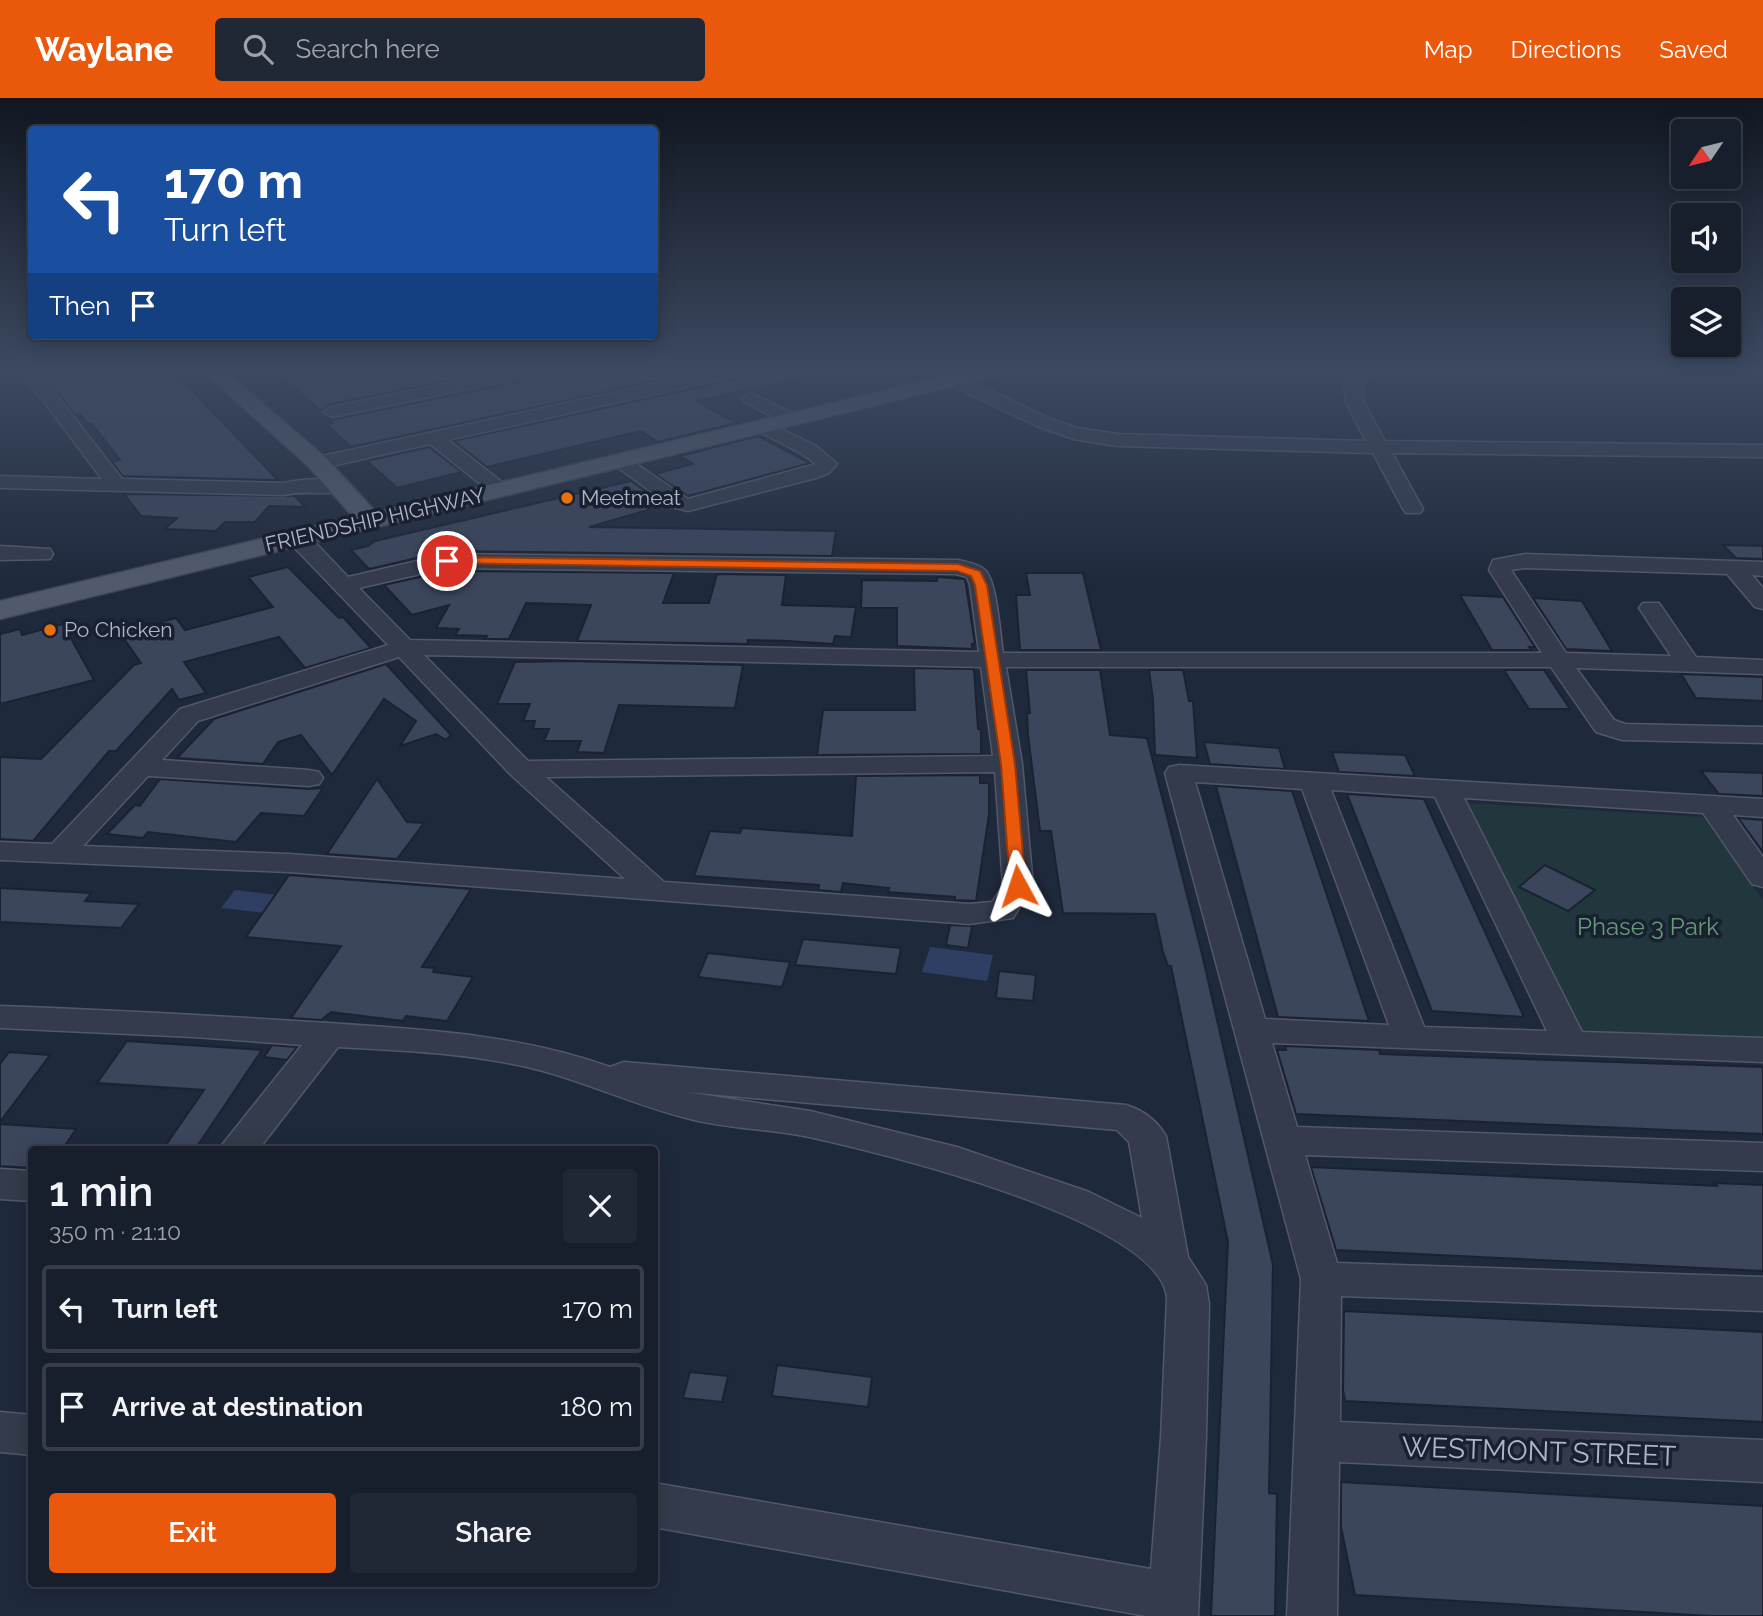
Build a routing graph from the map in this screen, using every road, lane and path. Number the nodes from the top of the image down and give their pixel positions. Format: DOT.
graph roads {
  1 [pos="83,441"];
  2 [pos="293,441"];
  3 [pos="420,441"];
  4 [pos="437,441"];
  5 [pos="706,441"];
  6 [pos="791,441"];
  7 [pos="1148,441"];
  8 [pos="1376,441"];
  9 [pos="1379,447"];
  10 [pos="1763,451"];
  11 [pos="620,461"];
  12 [pos="318,463"];
  13 [pos="0,482"];
  14 [pos="116,484"];
  15 [pos="500,490"];
  16 [pos="345,491"];
  17 [pos="1413,509"];
  18 [pos="369,520"];
  19 [pos="298,538"];
  20 [pos="0,553"];
  21 [pos="42,554"];
  22 [pos="1733,568"];
  23 [pos="1763,569"];
  24 [pos="344,585"];
  25 [pos="1763,602"];
  26 [pos="1651,608"];
  27 [pos="0,610"];
  28 [pos="405,647"];
  29 [pos="992,660"];
  30 [pos="1559,660"];
  31 [pos="1690,666"];
  32 [pos="1763,667"];
  33 [pos="1763,735"];
  34 [pos="1008,764"];
  35 [pos="142,766"];
  36 [pos="521,769"];
  37 [pos="309,778"];
  38 [pos="1313,782"];
  39 [pos="1446,790"];
  40 [pos="1712,806"];
  41 [pos="1763,808"];
  42 [pos="0,851"];
  43 [pos="60,853"];
  44 [pos="1763,878"];
  45 [pos="656,891"];
  46 [pos="0,1017"];
  47 [pos="1249,1030"];
  48 [pos="328,1035"];
  49 [pos="1411,1038"];
  50 [pos="1570,1043"];
  51 [pos="1763,1050"];
  52 [pos="586,1070"];
  53 [pos="1281,1140"];
  54 [pos="240,1146"];
  55 [pos="1763,1157"];
  56 [pos="0,1184"];
  57 [pos="28,1186"];
  58 [pos="1168,1256"];
  59 [pos="1321,1279"];
  60 [pos="1763,1294"];
  61 [pos="0,1432"];
  62 [pos="28,1435"];
  63 [pos="1315,1441"];
  64 [pos="1763,1461"];
  65 [pos="658,1506"];
  66 [pos="1173,1607"];
  67 [pos="1312,1616"];
  1 -- 14 [label="street"];
  2 -- 12 [label="main road"];
  3 -- 12 [label="street"];
  4 -- 15 [label="street"];
  5 -- 11 [label="main road, FRIENDSHIP HIGHWAY"];
  6 -- 11 [label="street"];
  7 -- 9 [label="street"];
  8 -- 9 [label="street"];
  9 -- 10 [label="street"];
  9 -- 17 [label="street"];
  11 -- 15 [label="main road, FRIENDSHIP HIGHWAY"];
  12 -- 16 [label="main road"];
  13 -- 14 [label="street"];
  14 -- 16 [label="street"];
  15 -- 18 [label="main road, FRIENDSHIP HIGHWAY"];
  16 -- 18 [label="main road"];
  18 -- 19 [label="main road, FRIENDSHIP HIGHWAY"];
  19 -- 24 [label="street"];
  19 -- 27 [label="main road, FRIENDSHIP HIGHWAY"];
  20 -- 21 [label="street"];
  22 -- 23 [label="street"];
  22 -- 25 [label="street"];
  22 -- 30 [label="street"];
  24 -- 28 [label="street"];
  24 -- 29 [label="street"];
  26 -- 31 [label="street"];
  28 -- 29 [label="street"];
  28 -- 35 [label="street"];
  28 -- 36 [label="street"];
  29 -- 30 [label="street"];
  29 -- 34 [label="street"];
  30 -- 31 [label="street"];
  30 -- 33 [label="street"];
  31 -- 32 [label="street"];
  34 -- 36 [label="street"];
  34 -- 45 [label="street"];
  35 -- 37 [label="street"];
  35 -- 43 [label="street"];
  36 -- 45 [label="street"];
  38 -- 39 [label="street"];
  38 -- 47 [label="street"];
  38 -- 49 [label="street"];
  39 -- 40 [label="street"];
  39 -- 50 [label="street"];
  40 -- 41 [label="street"];
  40 -- 44 [label="street"];
  42 -- 43 [label="street"];
  43 -- 45 [label="street"];
  46 -- 48 [label="street"];
  47 -- 49 [label="street"];
  47 -- 53 [label="street"];
  48 -- 52 [label="street"];
  48 -- 54 [label="street"];
  49 -- 50 [label="street"];
  50 -- 51 [label="street"];
  52 -- 58 [label="street"];
  52 -- 58 [label="street"];
  53 -- 55 [label="street"];
  53 -- 59 [label="street"];
  56 -- 57 [label="street"];
  58 -- 66 [label="street"];
  59 -- 60 [label="street"];
  59 -- 63 [label="street"];
  61 -- 62 [label="street"];
  63 -- 64 [label="street, WESTMONT STREET"];
  63 -- 67 [label="street"];
  65 -- 66 [label="street"];
}
